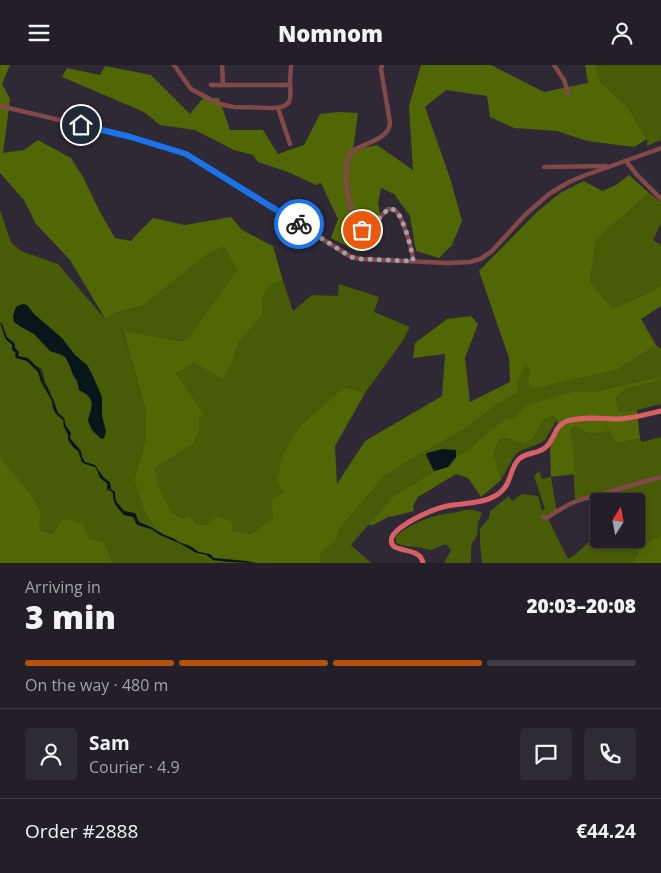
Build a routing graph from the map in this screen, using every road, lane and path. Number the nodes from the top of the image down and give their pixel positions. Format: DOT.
graph roads {
  1 [pos="174,65"];
  2 [pos="222,65"];
  3 [pos="291,65"];
  4 [pos="382,65"];
  5 [pos="554,65"];
  6 [pos="211,85"];
  7 [pos="223,85"];
  8 [pos="290,85"];
  9 [pos="568,93"];
  10 [pos="0,106"];
  11 [pos="278,108"];
  12 [pos="290,144"];
  13 [pos="661,148"];
  14 [pos="626,161"];
  15 [pos="612,166"];
  16 [pos="544,167"];
  17 [pos="661,199"];
  18 [pos="413,261"];
  19 [pos="661,411"];
  20 [pos="661,477"];
  21 [pos="543,517"];
  22 [pos="423,563"];
  1 -- 11 [label="street"];
  2 -- 7 [label="street"];
  3 -- 8 [label="street"];
  4 -- 18 [label="street"];
  5 -- 9 [label="street"];
  6 -- 7 [label="street"];
  7 -- 8 [label="street"];
  8 -- 11 [label="street"];
  10 -- 18 [label="street"];
  11 -- 12 [label="street"];
  13 -- 14 [label="street"];
  14 -- 15 [label="street"];
  14 -- 17 [label="street"];
  15 -- 16 [label="street"];
  15 -- 18 [label="street"];
  19 -- 22 [label="main road"];
  20 -- 21 [label="street"];
}
